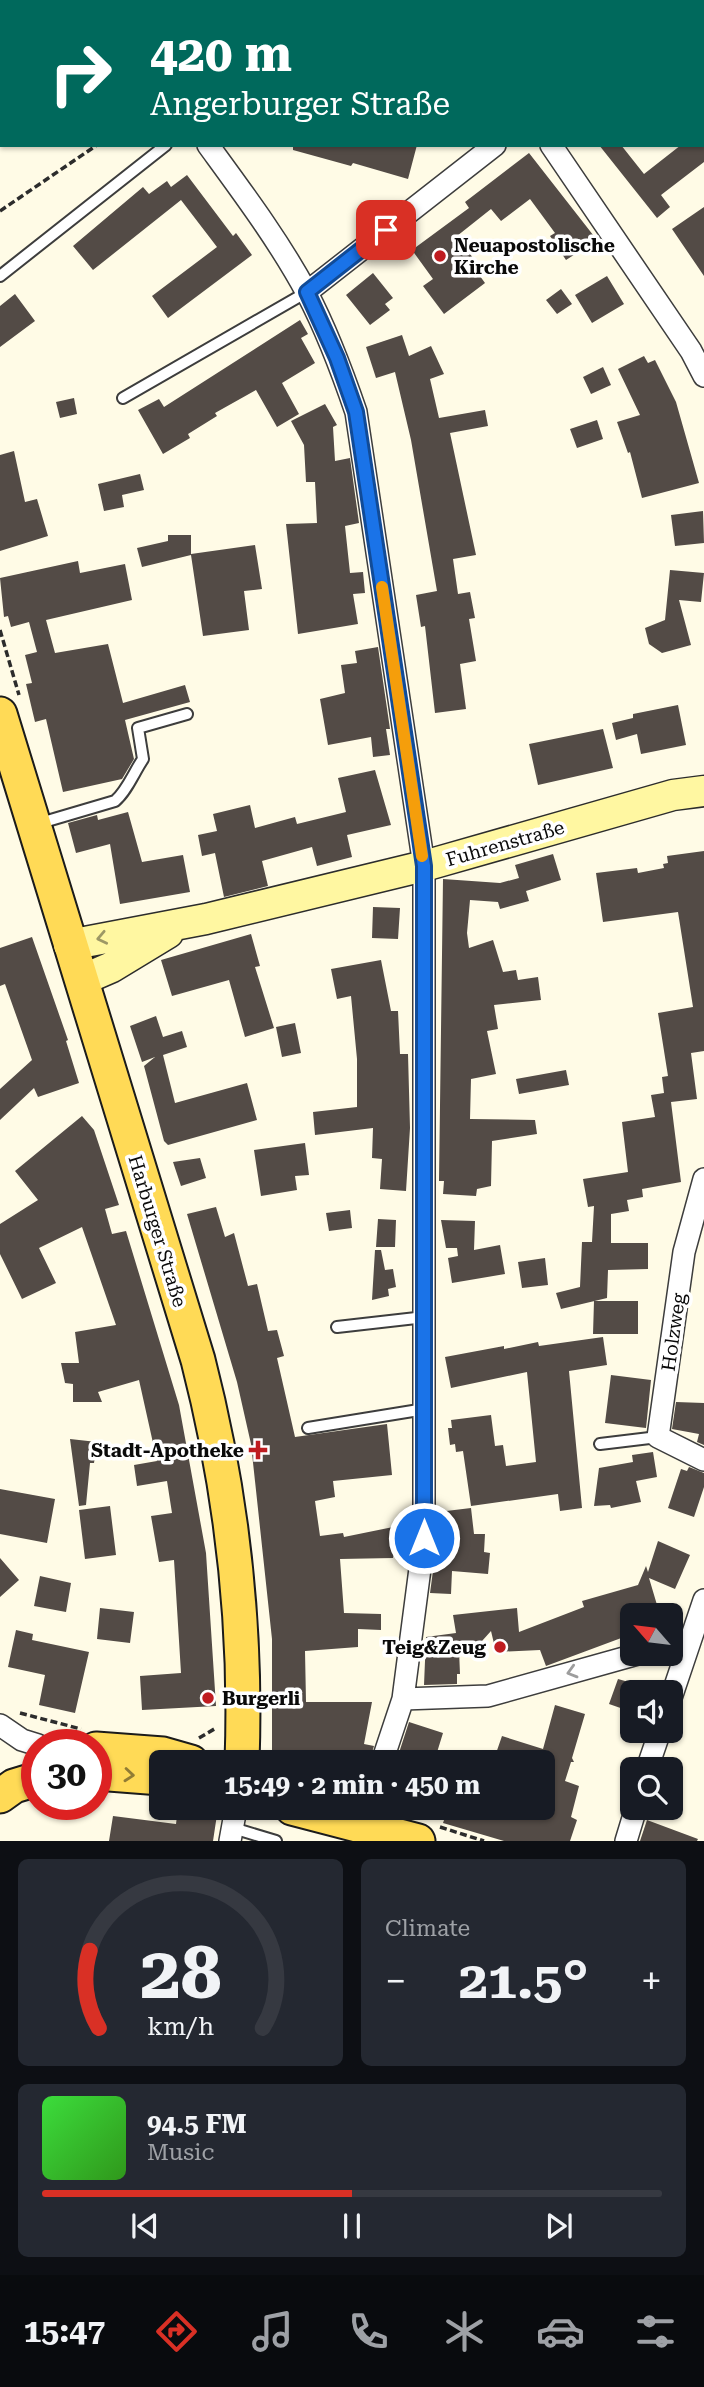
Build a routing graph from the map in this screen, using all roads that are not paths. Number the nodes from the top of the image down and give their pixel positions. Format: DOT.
graph roads {
  1 [pos="163,147"];
  2 [pos="209,147"];
  3 [pos="492,147"];
  4 [pos="552,147"];
  5 [pos="0,276"];
  6 [pos="307,292"];
  7 [pos="704,376"];
  8 [pos="123,398"];
  9 [pos="0,714"];
  10 [pos="187,714"];
  11 [pos="704,791"];
  12 [pos="34,825"];
  13 [pos="424,866"];
  14 [pos="183,924"];
  15 [pos="69,945"];
  16 [pos="82,980"];
  17 [pos="704,1179"];
  18 [pos="425,1317"];
  19 [pos="337,1327"];
  20 [pos="425,1409"];
  21 [pos="308,1428"];
  22 [pos="658,1437"];
  23 [pos="600,1444"];
  24 [pos="704,1460"];
  25 [pos="704,1600"];
  26 [pos="683,1637"];
  27 [pos="620,1659"];
  28 [pos="403,1699"];
  29 [pos="0,1725"];
  30 [pos="21,1739"];
  31 [pos="112,1750"];
  32 [pos="242,1750"];
  33 [pos="386,1750"];
  34 [pos="149,1753"];
  35 [pos="21,1763"];
  36 [pos="0,1773"];
  37 [pos="112,1774"];
  38 [pos="149,1777"];
  39 [pos="21,1784"];
  40 [pos="0,1796"];
  41 [pos="343,1820"];
  42 [pos="632,1820"];
  43 [pos="233,1826"];
  44 [pos="368,1826"];
  45 [pos="276,1841"];
  46 [pos="418,1841"];
  47 [pos="626,1841"];
  1 -- 5 [label="lane"];
  2 -- 6 [label="street"];
  3 -- 6 [label="street"];
  4 -- 7 [label="street"];
  6 -- 8 [label="lane"];
  6 -- 13 [label="street"];
  9 -- 12 [label="main road, Harburger Straße"];
  10 -- 12 [label="lane"];
  11 -- 13 [label="street, Fuhrenstraße"];
  12 -- 15 [label="main road, Harburger Straße"];
  13 -- 14 [label="street, Fuhrenstraße"];
  13 -- 18 [label="street"];
  14 -- 15 [label="street, Fuhrenstraße, one-way"];
  14 -- 16 [label="street, Fuhrenstraße"];
  15 -- 16 [label="main road, Harburger Straße"];
  16 -- 32 [label="main road, Harburger Straße"];
  17 -- 22 [label="street, Holzweg"];
  18 -- 19 [label="lane"];
  18 -- 20 [label="street"];
  20 -- 21 [label="lane"];
  20 -- 28 [label="street"];
  22 -- 23 [label="lane"];
  22 -- 24 [label="street"];
  25 -- 26 [label="street"];
  27 -- 28 [label="street, one-way"];
  28 -- 33 [label="street"];
  29 -- 30 [label="street"];
  31 -- 34 [label="main road"];
  35 -- 36 [label="main road"];
  37 -- 38 [label="main road, one-way"];
  39 -- 40 [label="main road"];
  41 -- 44 [label="main road"];
  42 -- 47 [label="street"];
  43 -- 45 [label="lane"];
  44 -- 46 [label="main road"];
}
